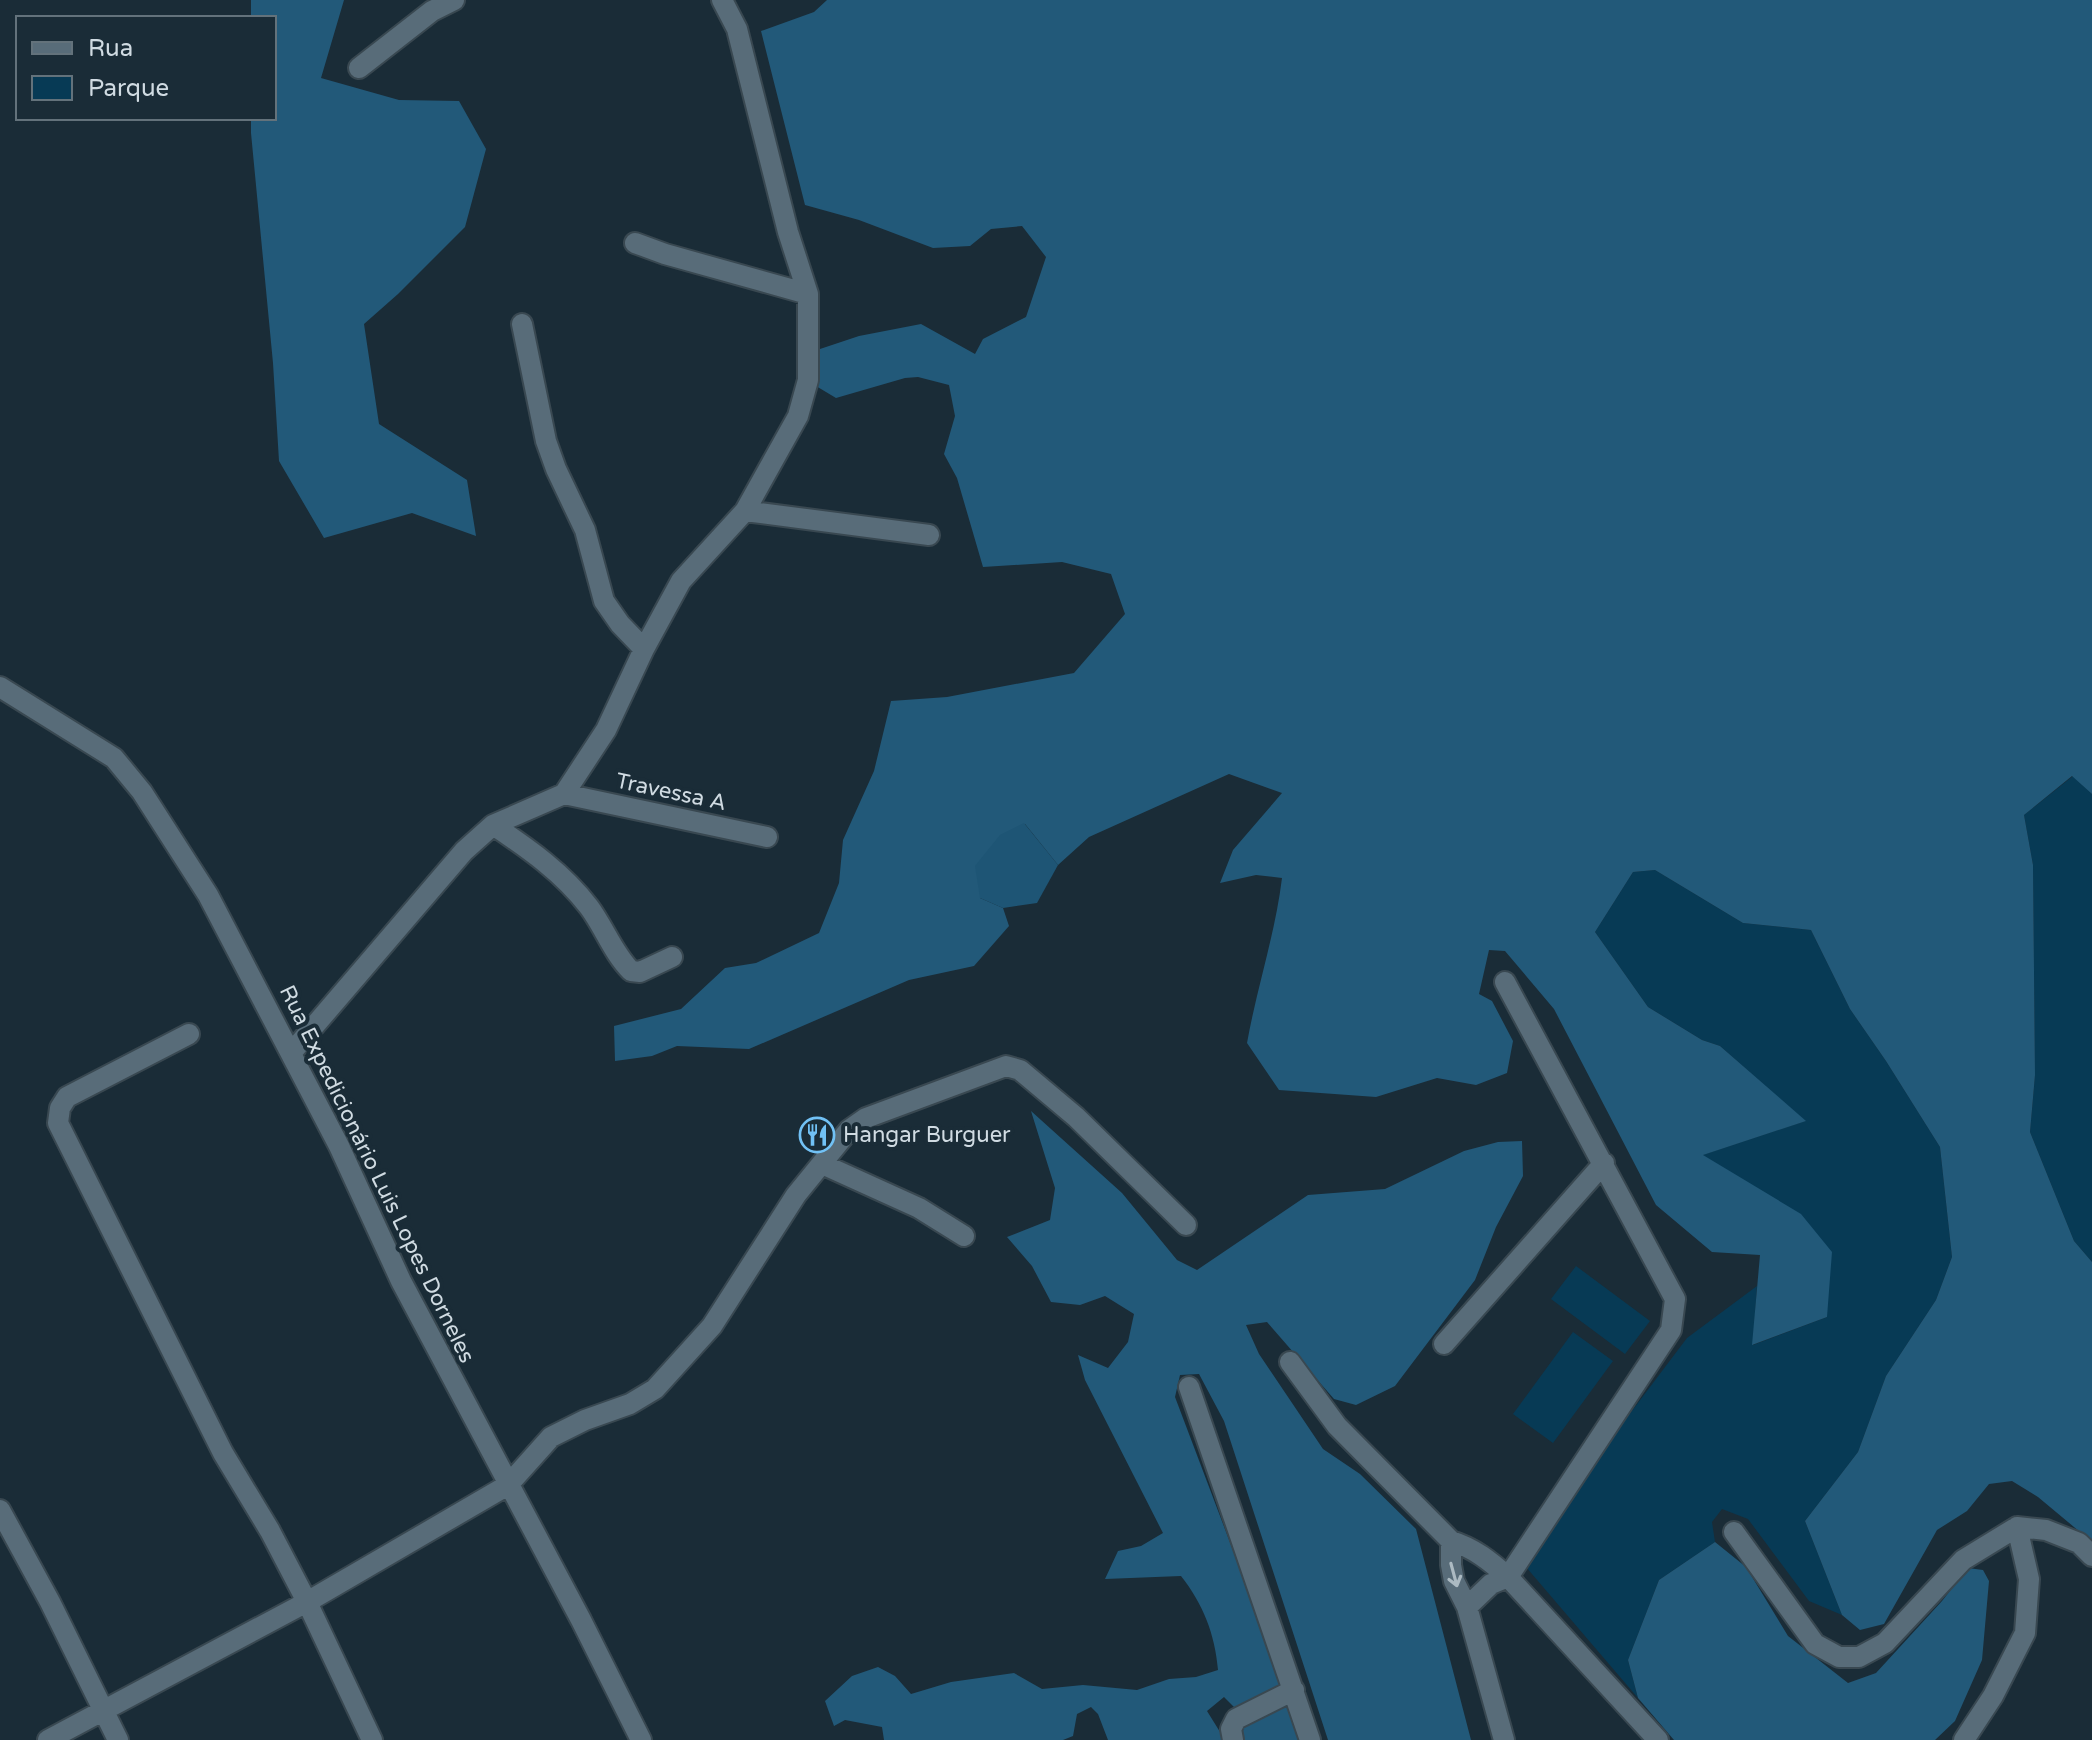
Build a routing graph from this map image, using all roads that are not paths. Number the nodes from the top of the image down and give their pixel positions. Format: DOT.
graph roads {
  1 [pos="454,0"];
  2 [pos="722,0"];
  3 [pos="359,68"];
  4 [pos="635,243"];
  5 [pos="808,294"];
  6 [pos="522,324"];
  7 [pos="745,511"];
  8 [pos="929,535"];
  9 [pos="644,649"];
  10 [pos="0,687"];
  11 [pos="564,794"];
  12 [pos="493,825"];
  13 [pos="767,837"];
  14 [pos="672,957"];
  15 [pos="1505,982"];
  16 [pos="189,1034"];
  17 [pos="292,1052"];
  18 [pos="1604,1163"];
  19 [pos="822,1164"];
  20 [pos="1186,1225"];
  21 [pos="964,1236"];
  22 [pos="1444,1344"];
  23 [pos="1290,1362"];
  24 [pos="1189,1387"];
  25 [pos="508,1485"];
  26 [pos="0,1510"];
  27 [pos="2017,1527"];
  28 [pos="1734,1532"];
  29 [pos="1451,1541"];
  30 [pos="2092,1556"];
  31 [pos="1508,1577"];
  32 [pos="307,1602"];
  33 [pos="1467,1607"];
  34 [pos="1294,1690"];
  35 [pos="102,1711"];
  36 [pos="48,1740"];
  37 [pos="118,1740"];
  38 [pos="372,1740"];
  39 [pos="641,1740"];
  40 [pos="1233,1740"];
  41 [pos="1310,1740"];
  42 [pos="1504,1740"];
  43 [pos="1658,1740"];
  44 [pos="1964,1740"];
  1 -- 3 [label="street"];
  2 -- 5 [label="street"];
  4 -- 5 [label="street"];
  5 -- 7 [label="street"];
  6 -- 9 [label="street"];
  7 -- 8 [label="street"];
  7 -- 9 [label="street"];
  9 -- 11 [label="street"];
  10 -- 17 [label="street, Rua Expedicionário Luis Lopes Dorneles"];
  11 -- 12 [label="street"];
  11 -- 13 [label="street, Travessa A"];
  12 -- 14 [label="street"];
  12 -- 17 [label="street"];
  15 -- 18 [label="street"];
  16 -- 32 [label="street"];
  17 -- 25 [label="street, Rua Expedicionário Luis Lopes Dorneles"];
  18 -- 22 [label="street"];
  18 -- 31 [label="street"];
  19 -- 20 [label="street"];
  19 -- 21 [label="street"];
  19 -- 25 [label="street"];
  23 -- 29 [label="street"];
  24 -- 34 [label="street"];
  25 -- 32 [label="street"];
  25 -- 39 [label="street, Rua Expedicionário Luis Lopes Dorneles"];
  26 -- 35 [label="street"];
  27 -- 28 [label="street"];
  27 -- 30 [label="street"];
  27 -- 44 [label="street"];
  29 -- 31 [label="street"];
  29 -- 33 [label="street, one-way"];
  31 -- 33 [label="street"];
  31 -- 43 [label="street"];
  32 -- 35 [label="street"];
  32 -- 38 [label="street"];
  33 -- 42 [label="street"];
  34 -- 40 [label="street"];
  34 -- 41 [label="street"];
  35 -- 36 [label="street"];
  35 -- 37 [label="street"];
}
